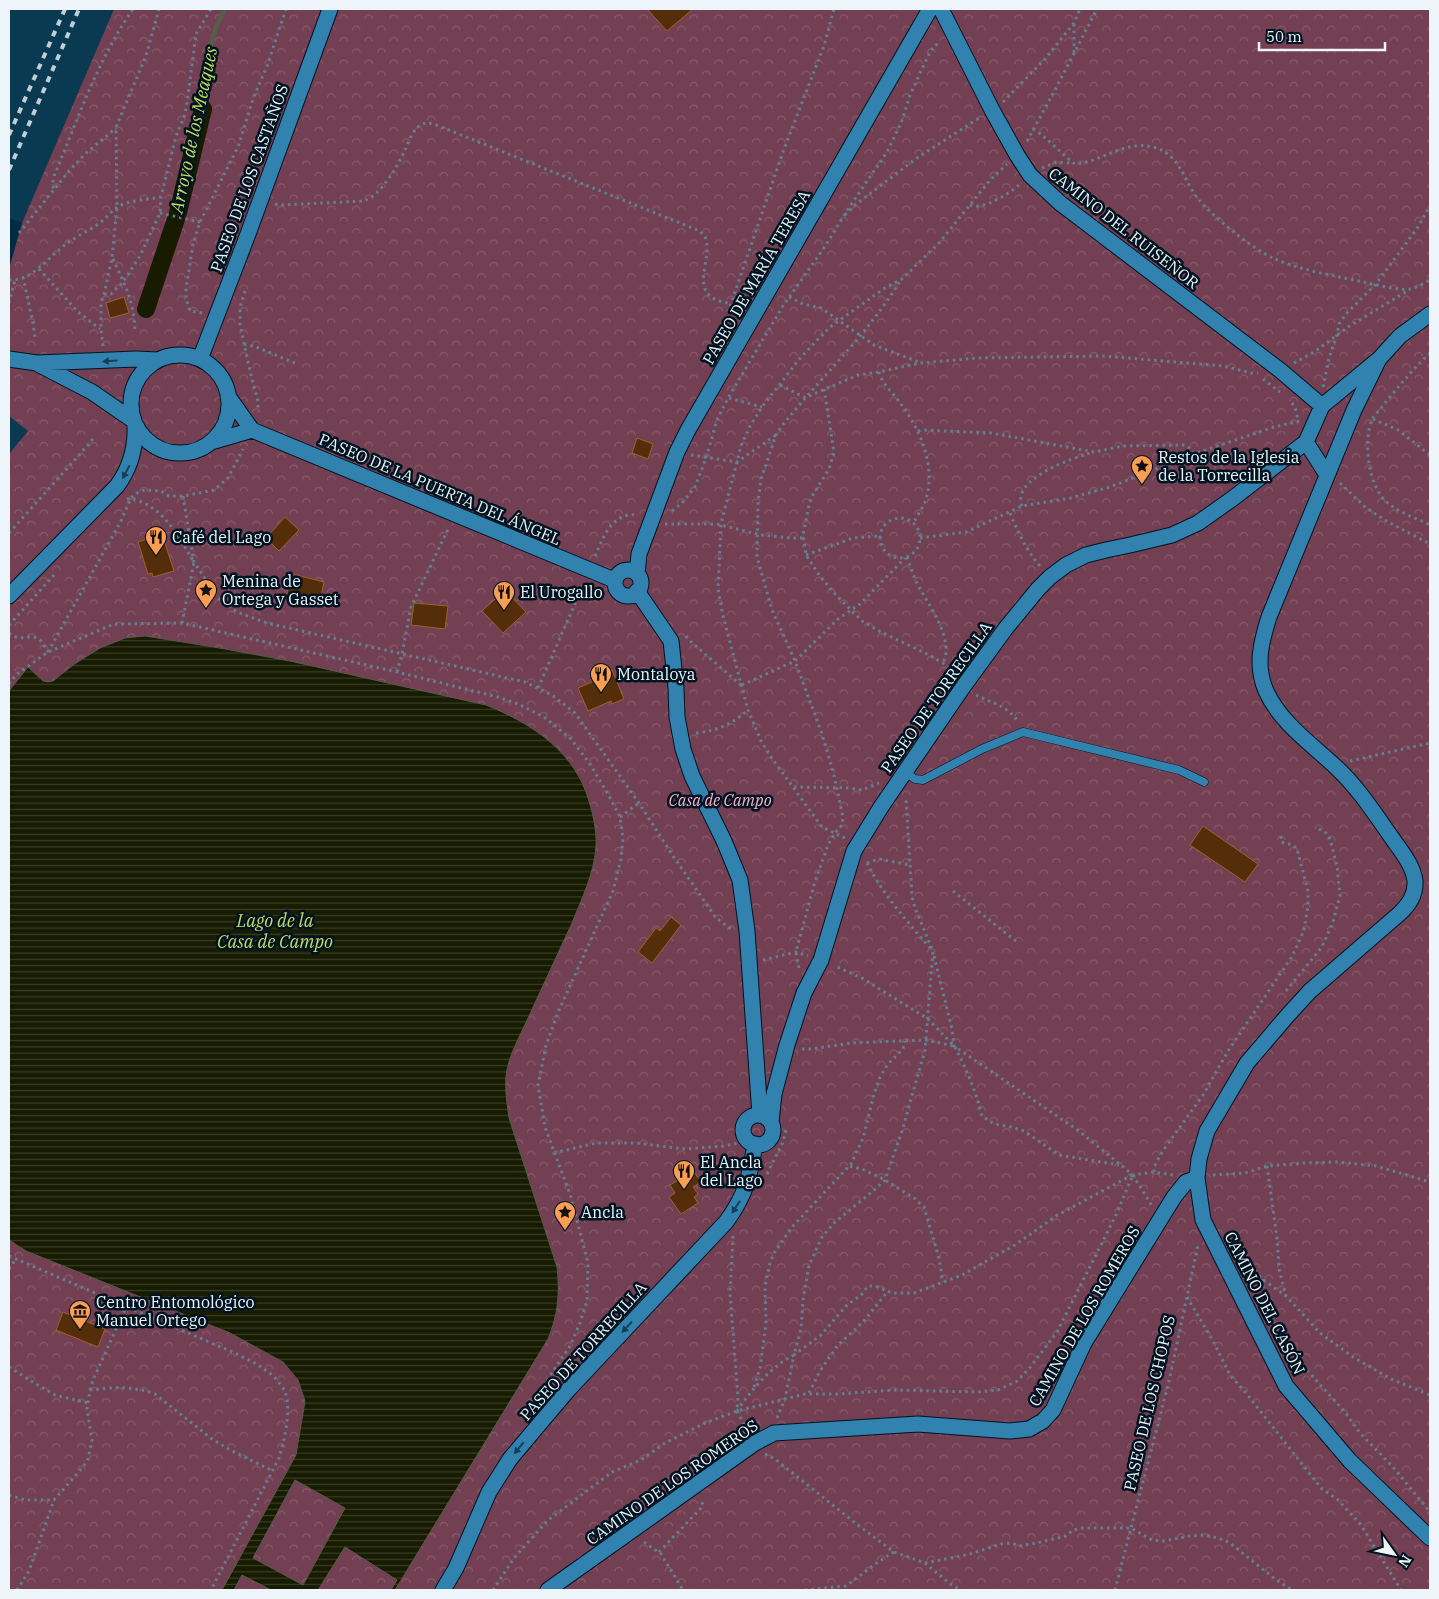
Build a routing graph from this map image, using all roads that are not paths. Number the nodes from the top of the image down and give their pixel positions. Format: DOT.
graph roads {
  1 [pos="330,9"];
  2 [pos="930,9"];
  3 [pos="941,9"];
  4 [pos="1430,314"];
  5 [pos="9,359"];
  6 [pos="200,359"];
  7 [pos="1378,359"];
  8 [pos="158,360"];
  9 [pos="37,363"];
  10 [pos="228,396"];
  11 [pos="1322,406"];
  12 [pos="135,423"];
  13 [pos="255,423"];
  14 [pos="1306,442"];
  15 [pos="209,443"];
  16 [pos="1327,475"];
  17 [pos="637,574"];
  18 [pos="614,580"];
  19 [pos="638,591"];
  20 [pos="9,596"];
  21 [pos="910,776"];
  22 [pos="1204,782"];
  23 [pos="765,1119"];
  24 [pos="752,1142"];
  25 [pos="1192,1180"];
  26 [pos="1430,1538"];
  27 [pos="443,1590"];
  28 [pos="548,1590"];
  1 -- 6 [label="street, PASEO DE LOS CASTAÑOS"];
  2 -- 17 [label="street, PASEO DE MARÍA TERESA"];
  3 -- 11 [label="street, CAMINO DEL RUISEÑOR"];
  4 -- 7 [label="street"];
  5 -- 9 [label="street"];
  6 -- 8 [label="street"];
  6 -- 10 [label="street"];
  7 -- 11 [label="street"];
  7 -- 16 [label="street"];
  8 -- 9 [label="street, one-way"];
  8 -- 12 [label="street"];
  9 -- 12 [label="street"];
  10 -- 13 [label="street"];
  10 -- 15 [label="street"];
  11 -- 14 [label="street"];
  12 -- 15 [label="street"];
  12 -- 20 [label="street, one-way"];
  13 -- 15 [label="street"];
  13 -- 18 [label="street, PASEO DE LA PUERTA DEL ÁNGEL"];
  14 -- 16 [label="street"];
  14 -- 21 [label="street, PASEO DE TORRECILLA"];
  16 -- 25 [label="street"];
  17 -- 18 [label="street"];
  17 -- 19 [label="street"];
  18 -- 19 [label="street"];
  19 -- 23 [label="street"];
  21 -- 22 [label="lane"];
  21 -- 23 [label="street, PASEO DE TORRECILLA"];
  23 -- 24 [label="street, PASEO DE TORRECILLA"];
  23 -- 24 [label="street, PASEO DE TORRECILLA"];
  24 -- 27 [label="street, PASEO DE TORRECILLA, one-way"];
  25 -- 26 [label="street, CAMINO DEL CASÓN"];
  25 -- 28 [label="street, CAMINO DE LOS ROMEROS"];
}
